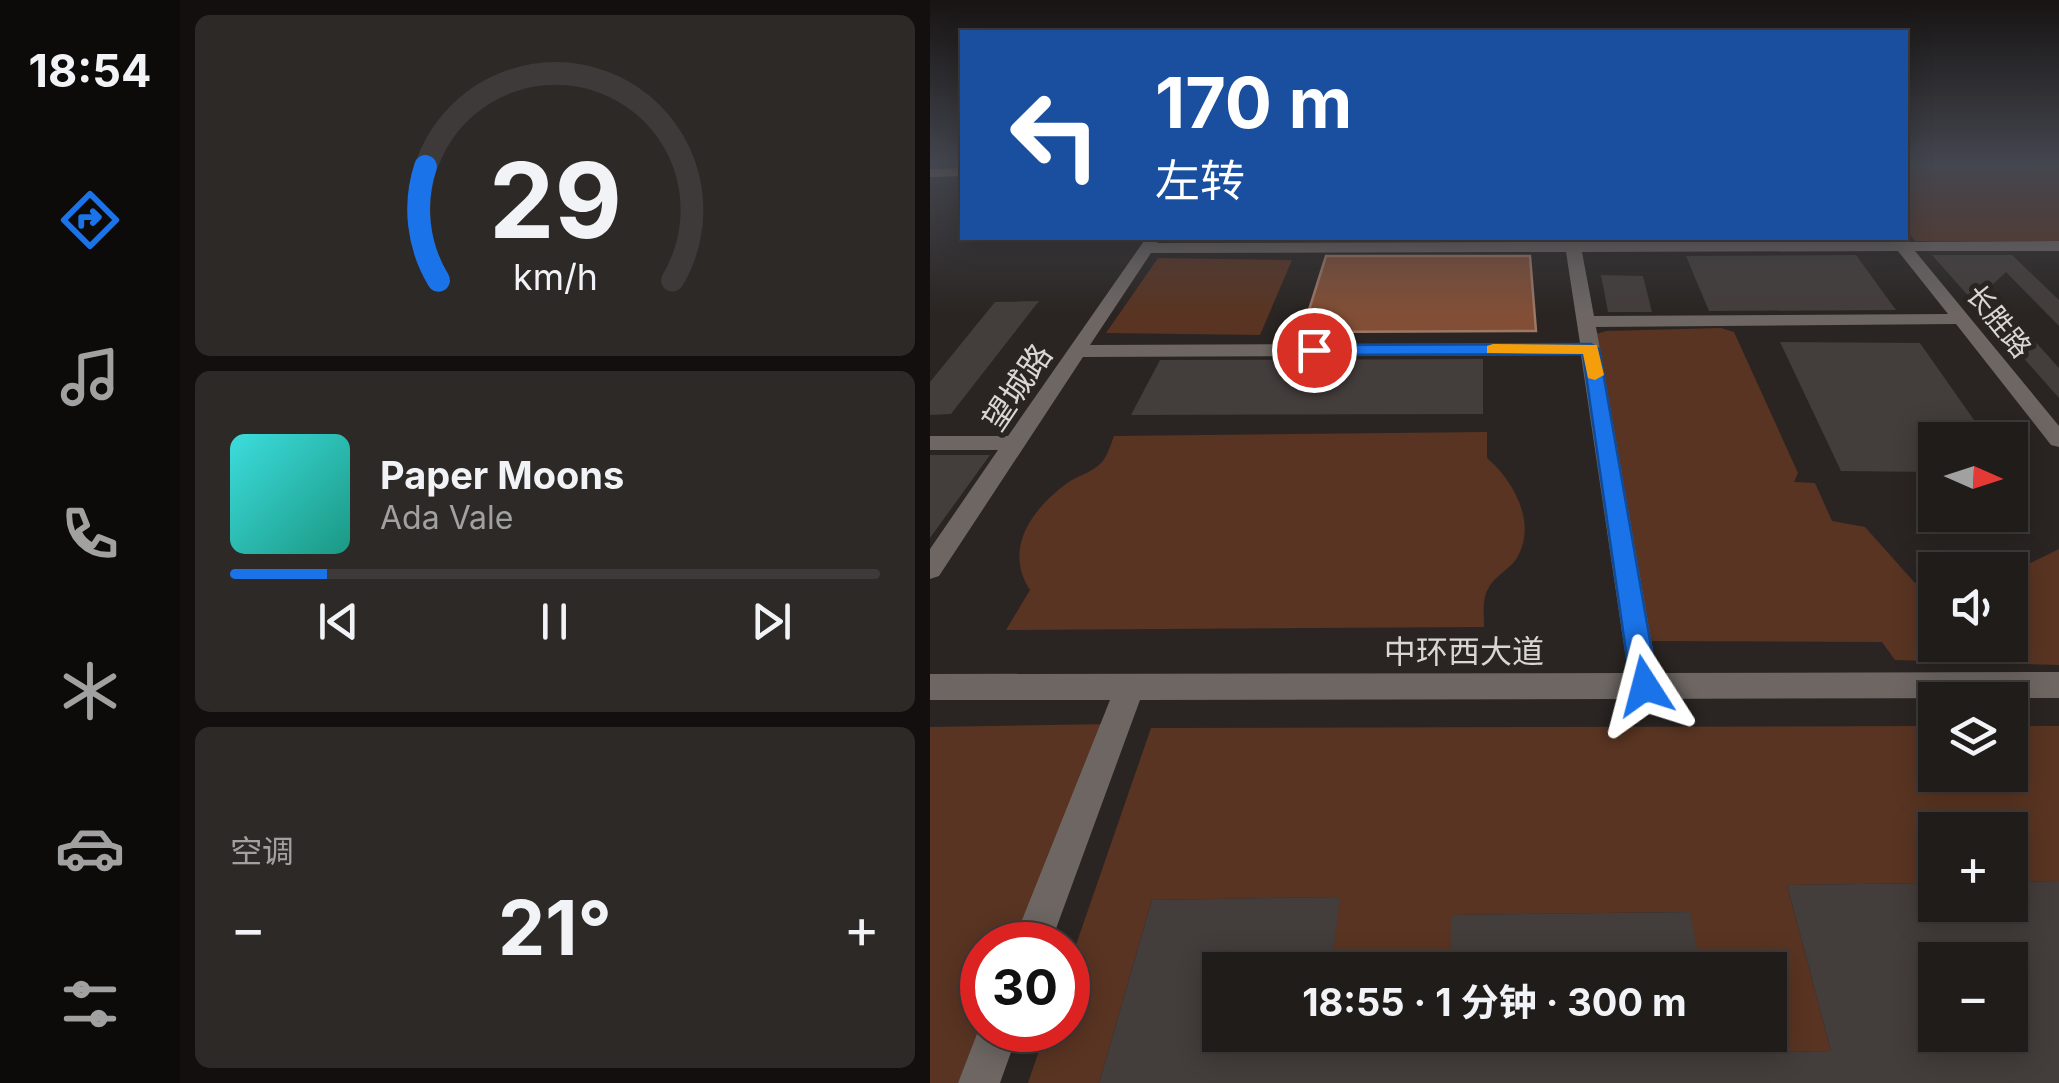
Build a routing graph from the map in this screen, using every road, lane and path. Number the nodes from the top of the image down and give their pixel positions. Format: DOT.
graph roads {
  1 [pos="1573,242"];
  2 [pos="1900,242"];
  3 [pos="1149,243"];
  4 [pos="2050,246"];
  5 [pos="2059,263"];
  6 [pos="1962,319"];
  7 [pos="1586,322"];
  8 [pos="1591,349"];
  9 [pos="1077,351"];
  10 [pos="2059,440"];
  11 [pos="930,443"];
  12 [pos="1015,443"];
  13 [pos="930,569"];
  14 [pos="1130,686"];
  15 [pos="1645,686"];
  16 [pos="2059,686"];
  17 [pos="930,687"];
  18 [pos="1040,922"];
  19 [pos="991,1052"];
  20 [pos="979,1083"];
  1 -- 2 [label="street"];
  1 -- 3 [label="street"];
  1 -- 7 [label="street"];
  2 -- 4 [label="street"];
  2 -- 6 [label="street, 长胜路"];
  3 -- 9 [label="street, 望城路"];
  4 -- 5 [label="street"];
  6 -- 7 [label="street"];
  6 -- 10 [label="street, 长胜路"];
  7 -- 8 [label="street"];
  8 -- 9 [label="street"];
  8 -- 15 [label="street"];
  9 -- 12 [label="street, 望城路"];
  11 -- 12 [label="street"];
  12 -- 13 [label="street, 望城路"];
  14 -- 15 [label="street, 中环西大道"];
  14 -- 17 [label="street, 中环西大道"];
  14 -- 18 [label="street"];
  15 -- 16 [label="street, 中环西大道"];
  19 -- 20 [label="street"];
}
